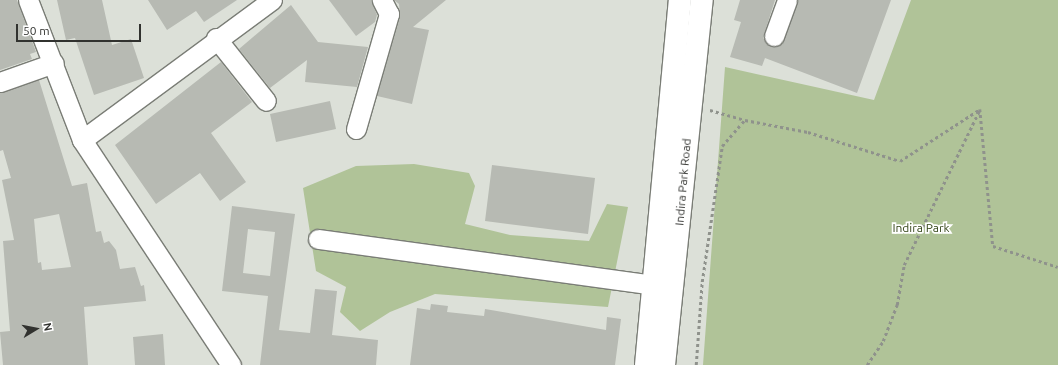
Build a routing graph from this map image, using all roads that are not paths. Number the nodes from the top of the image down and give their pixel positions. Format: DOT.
graph roads {
  1 [pos="28,0"];
  2 [pos="272,0"];
  3 [pos="382,0"];
  4 [pos="680,0"];
  5 [pos="702,0"];
  6 [pos="787,0"];
  7 [pos="774,36"];
  8 [pos="216,38"];
  9 [pos="54,63"];
  10 [pos="0,82"];
  11 [pos="266,101"];
  12 [pos="356,130"];
  13 [pos="82,140"];
  14 [pos="318,239"];
  15 [pos="665,287"];
  16 [pos="231,365"];
  17 [pos="646,365"];
  18 [pos="664,365"];
  1 -- 9 [label="street"];
  2 -- 8 [label="street"];
  3 -- 12 [label="street"];
  4 -- 15 [label="main road, Indira Park Road"];
  5 -- 15 [label="main road, Indira Park Road"];
  6 -- 7 [label="street"];
  8 -- 11 [label="street"];
  8 -- 13 [label="street"];
  9 -- 10 [label="street"];
  9 -- 13 [label="street"];
  13 -- 16 [label="street"];
  14 -- 15 [label="street"];
  15 -- 17 [label="main road, Indira Park Road"];
  15 -- 18 [label="main road, Indira Park Road"];
}
